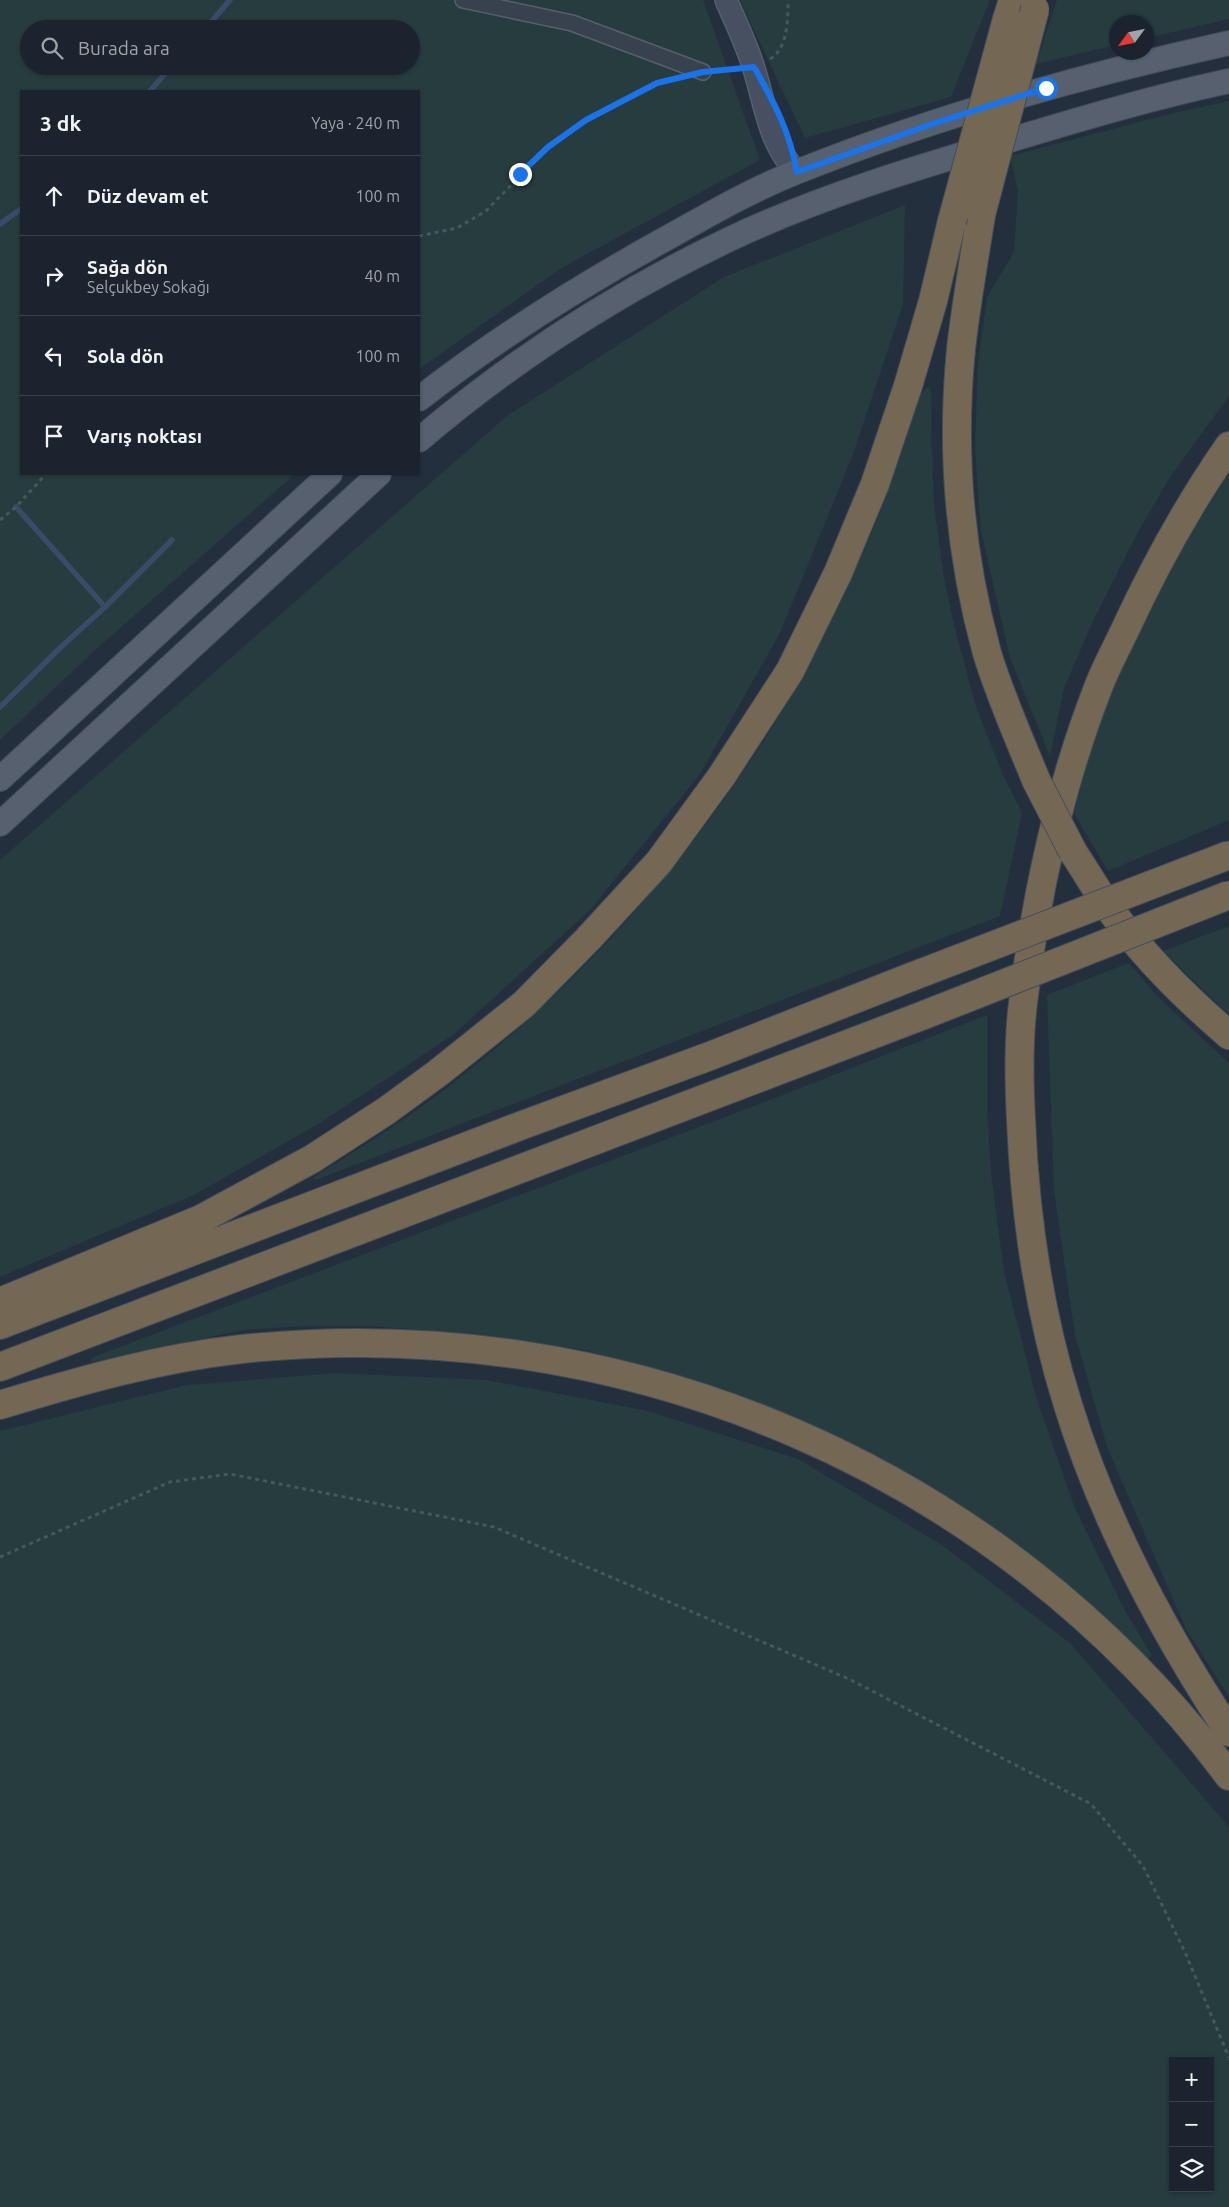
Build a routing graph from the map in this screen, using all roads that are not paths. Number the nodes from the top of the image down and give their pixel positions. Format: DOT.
graph roads {
  1 [pos="463,0"];
  2 [pos="726,0"];
  3 [pos="1023,7"];
  4 [pos="1229,43"];
  5 [pos="703,72"];
  6 [pos="1229,81"];
  7 [pos="797,172"];
  8 [pos="810,205"];
  9 [pos="420,398"];
  10 [pos="420,439"];
  11 [pos="1229,446"];
  12 [pos="329,475"];
  13 [pos="378,475"];
  14 [pos="0,779"];
  15 [pos="0,824"];
  16 [pos="1229,855"];
  17 [pos="1229,895"];
  18 [pos="1229,1035"];
  19 [pos="0,1302"];
  20 [pos="0,1325"];
  21 [pos="0,1368"];
  22 [pos="0,1405"];
  23 [pos="1229,1732"];
  24 [pos="1229,1776"];
  1 -- 5 [label="street"];
  2 -- 7 [label="street"];
  3 -- 18 [label="highway, bridge"];
  3 -- 19 [label="highway, bridge"];
  4 -- 7 [label="main road"];
  6 -- 8 [label="main road"];
  7 -- 8 [label="main road"];
  7 -- 9 [label="main road"];
  8 -- 10 [label="main road"];
  11 -- 23 [label="highway"];
  12 -- 14 [label="main road"];
  13 -- 15 [label="main road"];
  16 -- 20 [label="highway, bridge"];
  17 -- 21 [label="highway, bridge"];
  22 -- 24 [label="highway"];
}
